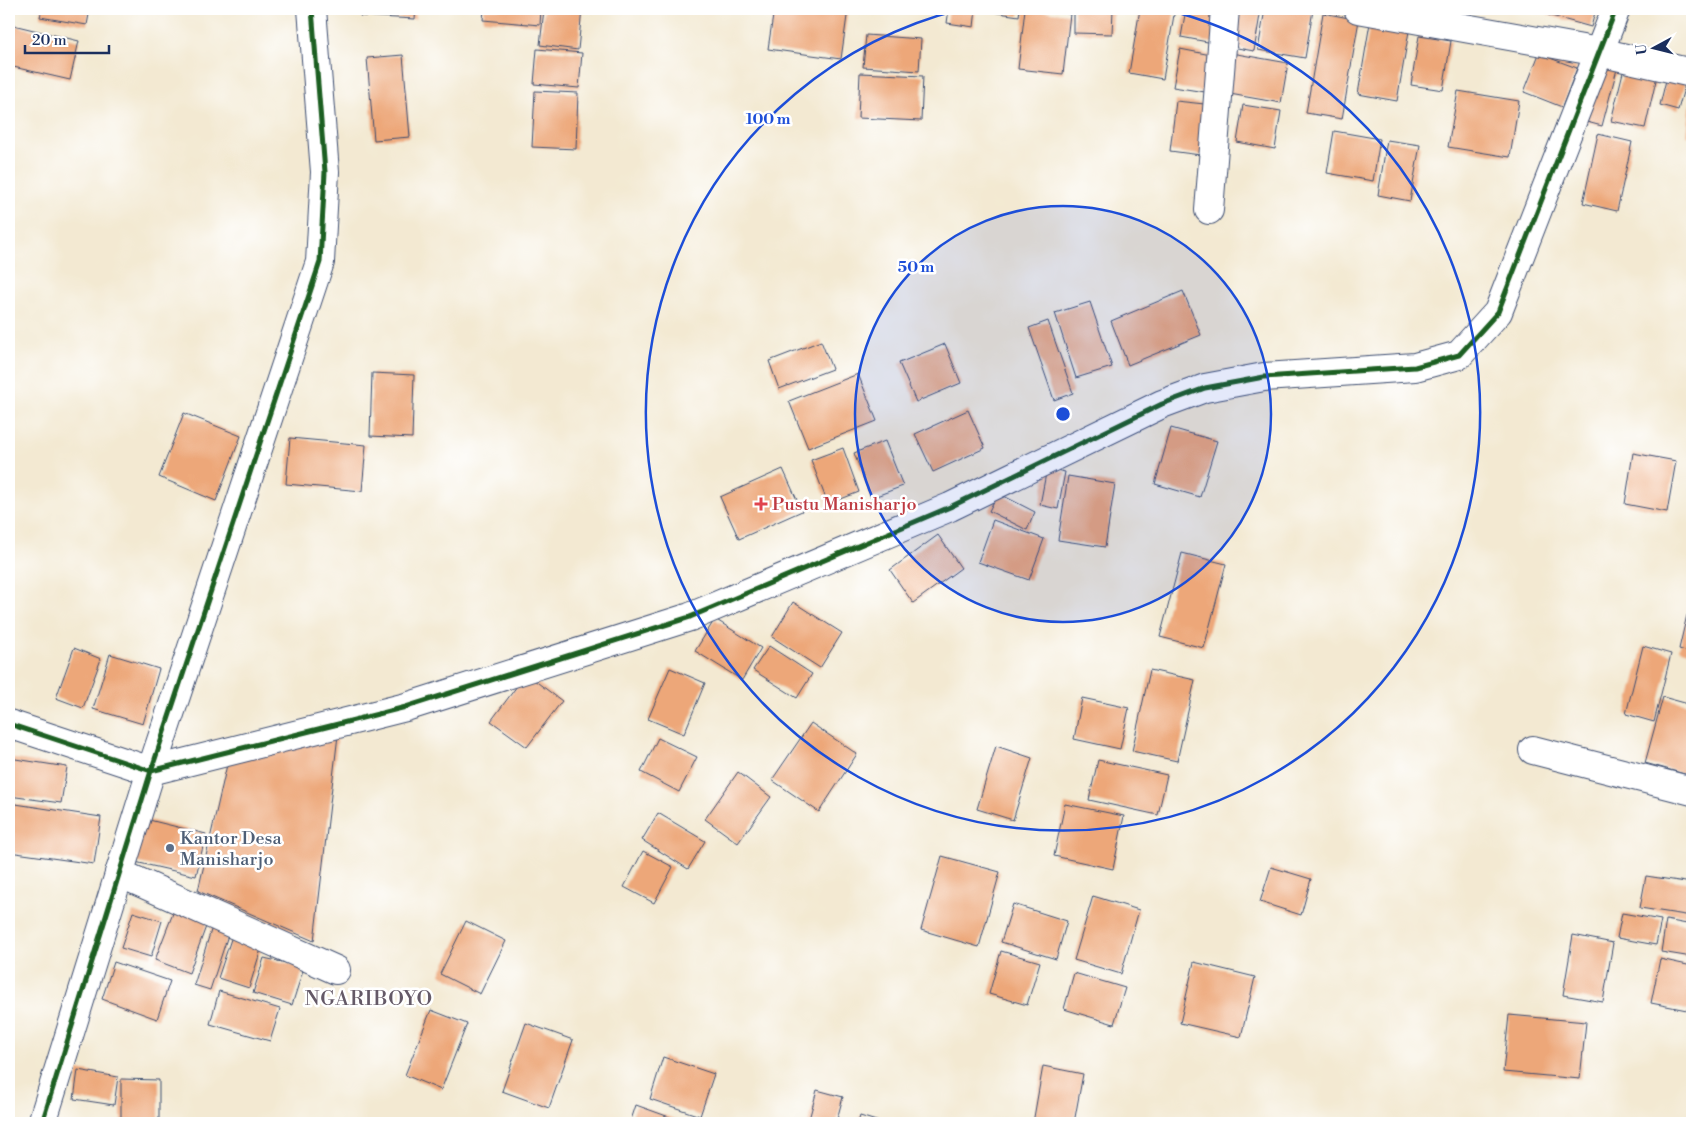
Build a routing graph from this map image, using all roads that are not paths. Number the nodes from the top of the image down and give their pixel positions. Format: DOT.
graph roads {
  1 [pos="312,9"];
  2 [pos="1225,9"];
  3 [pos="1358,9"];
  4 [pos="1616,9"];
  5 [pos="1599,52"];
  6 [pos="1692,73"];
  7 [pos="1209,210"];
  8 [pos="9,724"];
  9 [pos="1533,750"];
  10 [pos="151,771"];
  11 [pos="1692,791"];
  12 [pos="120,873"];
  13 [pos="336,970"];
  14 [pos="42,1123"];
  1 -- 10 [label="street"];
  2 -- 7 [label="street"];
  3 -- 5 [label="street"];
  4 -- 5 [label="street"];
  5 -- 6 [label="street"];
  5 -- 10 [label="street"];
  8 -- 10 [label="street"];
  9 -- 11 [label="street"];
  10 -- 12 [label="street"];
  12 -- 13 [label="street"];
  12 -- 14 [label="street"];
}
